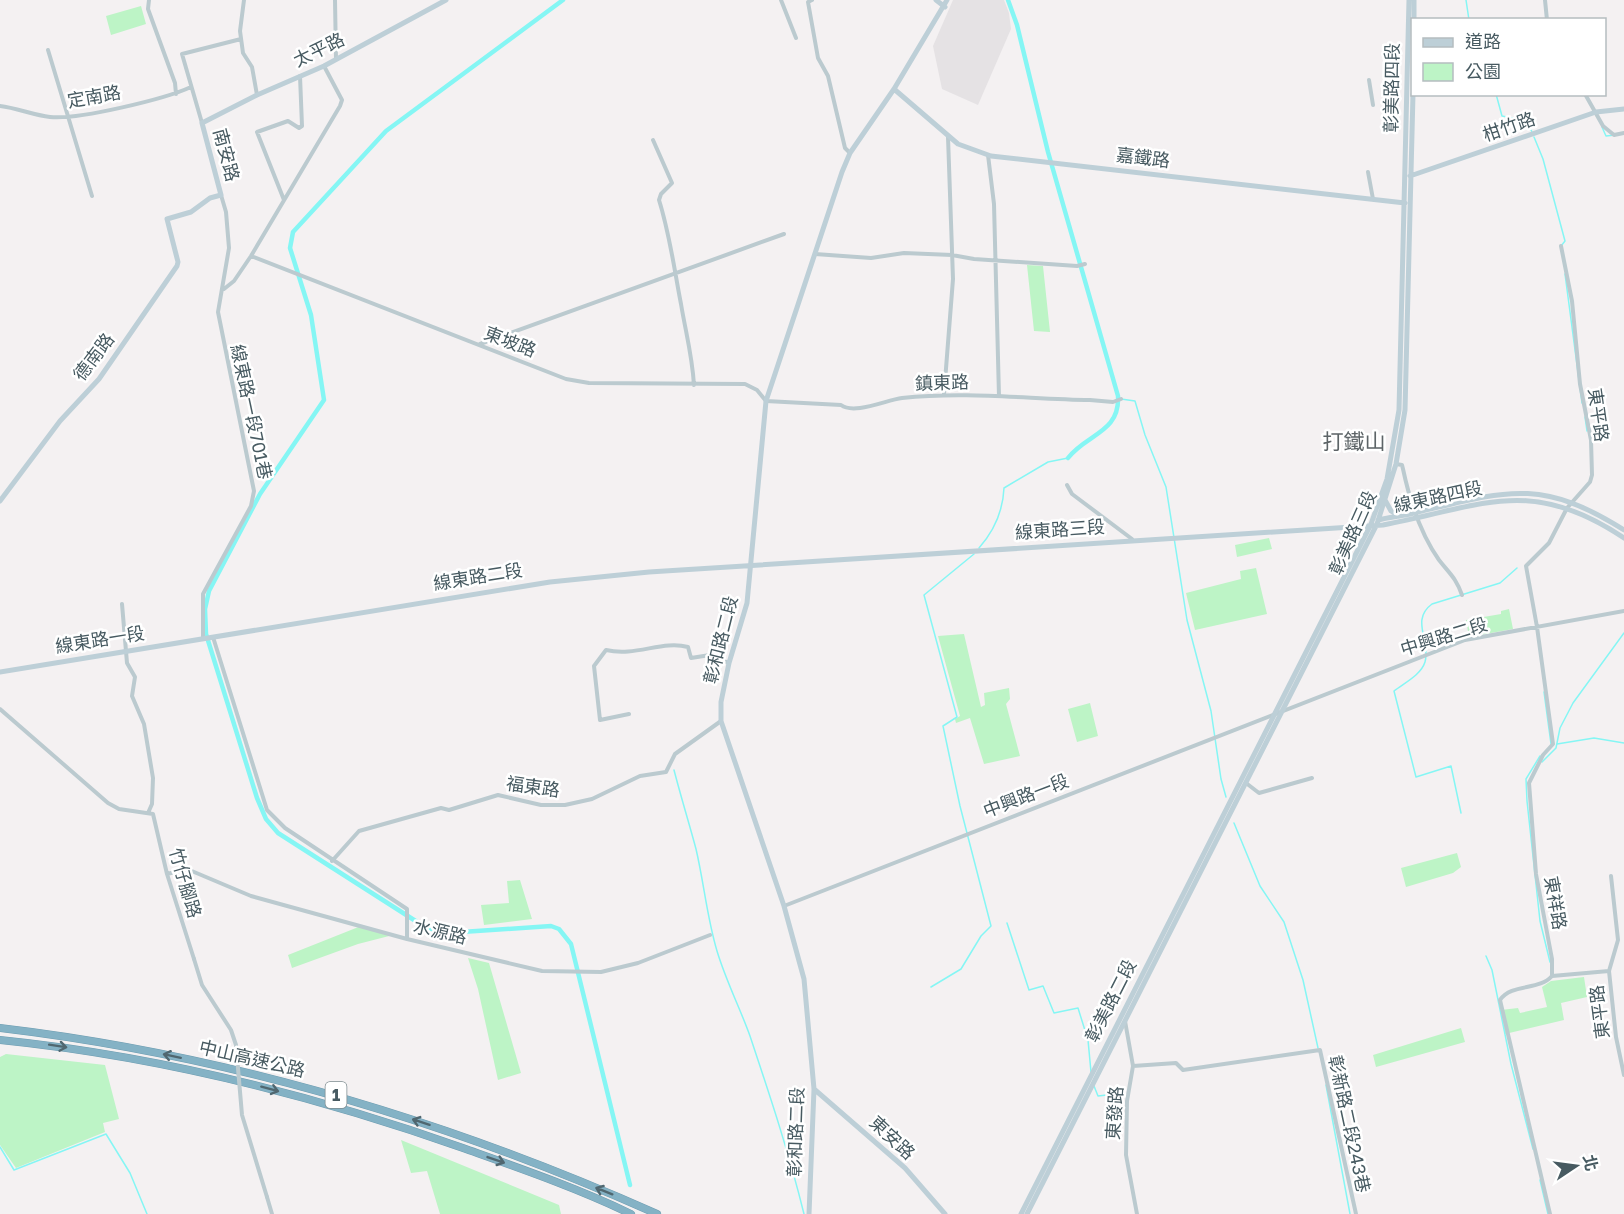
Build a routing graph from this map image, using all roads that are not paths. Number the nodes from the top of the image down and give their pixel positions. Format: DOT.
graph roads {
  1 [pos="149,0"];
  2 [pos="244,0"];
  3 [pos="335,0"];
  4 [pos="446,0"];
  5 [pos="781,0"];
  6 [pos="812,0"];
  7 [pos="936,0"];
  8 [pos="948,0"];
  9 [pos="1409,0"];
  10 [pos="1414,0"];
  11 [pos="1545,0"];
  12 [pos="945,7"];
  13 [pos="1414,18"];
  14 [pos="1547,18"];
  15 [pos="795,38"];
  16 [pos="241,39"];
  17 [pos="48,50"];
  18 [pos="336,60"];
  19 [pos="324,66"];
  20 [pos="300,76"];
  21 [pos="1369,80"];
  22 [pos="191,87"];
  23 [pos="894,89"];
  24 [pos="176,94"];
  25 [pos="256,95"];
  26 [pos="1413,96"];
  27 [pos="1586,96"];
  28 [pos="1373,105"];
  29 [pos="0,106"];
  30 [pos="1624,109"];
  31 [pos="1596,112"];
  32 [pos="66,115"];
  33 [pos="202,123"];
  34 [pos="1624,134"];
  35 [pos="948,137"];
  36 [pos="653,140"];
  37 [pos="850,153"];
  38 [pos="988,155"];
  39 [pos="1368,172"];
  40 [pos="1408,176"];
  41 [pos="221,195"];
  42 [pos="92,196"];
  43 [pos="1373,199"];
  44 [pos="285,201"];
  45 [pos="1407,203"];
  46 [pos="784,234"];
  47 [pos="1561,246"];
  48 [pos="815,254"];
  49 [pos="952,255"];
  50 [pos="251,256"];
  51 [pos="996,261"];
  52 [pos="1081,264"];
  53 [pos="677,274"];
  54 [pos="223,289"];
  55 [pos="480,345"];
  56 [pos="694,386"];
  57 [pos="944,394"];
  58 [pos="999,396"];
  59 [pos="1121,399"];
  60 [pos="766,401"];
  61 [pos="1396,464"];
  62 [pos="1067,484"];
  63 [pos="1385,500"];
  64 [pos="0,501"];
  65 [pos="1573,502"];
  66 [pos="1567,508"];
  67 [pos="1399,516"];
  68 [pos="1415,516"];
  69 [pos="1376,522"];
  70 [pos="1624,530"];
  71 [pos="1624,538"];
  72 [pos="1132,539"];
  73 [pos="751,566"];
  74 [pos="1526,566"];
  75 [pos="1462,595"];
  76 [pos="122,604"];
  77 [pos="1624,611"];
  78 [pos="1538,627"];
  79 [pos="213,636"];
  80 [pos="204,638"];
  81 [pos="126,651"];
  82 [pos="729,663"];
  83 [pos="0,672"];
  84 [pos="0,709"];
  85 [pos="1278,712"];
  86 [pos="629,714"];
  87 [pos="721,720"];
  88 [pos="1312,778"];
  89 [pos="1246,783"];
  90 [pos="1232,804"];
  91 [pos="150,813"];
  92 [pos="332,861"];
  93 [pos="167,874"];
  94 [pos="1611,876"];
  95 [pos="784,906"];
  96 [pos="710,935"];
  97 [pos="407,939"];
  98 [pos="1609,971"];
  99 [pos="1552,976"];
  100 [pos="1122,1019"];
  101 [pos="0,1028"];
  102 [pos="0,1040"];
  103 [pos="1133,1066"];
  104 [pos="1624,1075"];
  105 [pos="814,1089"];
  106 [pos="272,1214"];
  107 [pos="632,1214"];
  108 [pos="657,1214"];
  109 [pos="809,1214"];
  110 [pos="945,1214"];
  111 [pos="1021,1214"];
  112 [pos="1027,1214"];
  113 [pos="1137,1214"];
  114 [pos="1356,1214"];
  115 [pos="1550,1214"];
  1 -- 24 [label="street"];
  2 -- 16 [label="street"];
  3 -- 18 [label="street"];
  4 -- 18 [label="main road, 太平路"];
  5 -- 15 [label="street"];
  6 -- 37 [label="street"];
  7 -- 12 [label="main road"];
  8 -- 12 [label="main road, 彰和路二段"];
  9 -- 40 [label="main road, 彰美路四段"];
  10 -- 13 [label="main road, 彰美路四段"];
  11 -- 14 [label="street"];
  12 -- 23 [label="main road, 彰和路二段"];
  16 -- 22 [label="street"];
  16 -- 25 [label="street"];
  17 -- 32 [label="street"];
  18 -- 19 [label="main road, 太平路"];
  19 -- 20 [label="main road, 太平路"];
  19 -- 44 [label="street"];
  20 -- 25 [label="main road, 太平路"];
  20 -- 44 [label="street"];
  21 -- 28 [label="street"];
  22 -- 24 [label="street, 定南路"];
  22 -- 33 [label="street"];
  23 -- 35 [label="main road, 嘉鐵路"];
  23 -- 37 [label="main road, 彰和路二段"];
  24 -- 32 [label="street, 定南路"];
  25 -- 33 [label="main road, 太平路"];
  26 -- 40 [label="main road, 彰美路四段"];
  27 -- 31 [label="street"];
  29 -- 32 [label="street, 定南路"];
  30 -- 31 [label="main road, 柑竹路"];
  31 -- 34 [label="street"];
  31 -- 40 [label="main road, 柑竹路"];
  32 -- 42 [label="street"];
  33 -- 41 [label="main road, 南安路"];
  35 -- 38 [label="main road, 嘉鐵路"];
  35 -- 49 [label="street"];
  36 -- 53 [label="street"];
  37 -- 48 [label="main road, 彰和路二段"];
  38 -- 43 [label="main road, 嘉鐵路"];
  38 -- 51 [label="street"];
  39 -- 43 [label="street"];
  40 -- 45 [label="main road, 彰美路三段"];
  41 -- 54 [label="street, 線東路一段701巷"];
  41 -- 64 [label="main road, 德南路"];
  43 -- 45 [label="main road, 嘉鐵路"];
  44 -- 50 [label="street"];
  45 -- 61 [label="main road, 彰美路三段"];
  45 -- 69 [label="main road, 彰美路三段"];
  46 -- 53 [label="street"];
  47 -- 65 [label="street, 東平路"];
  48 -- 49 [label="street"];
  48 -- 60 [label="main road, 彰和路二段"];
  49 -- 51 [label="street"];
  49 -- 57 [label="street"];
  50 -- 54 [label="street"];
  50 -- 55 [label="street, 東坡路"];
  51 -- 52 [label="street"];
  51 -- 58 [label="street"];
  53 -- 55 [label="street"];
  53 -- 56 [label="street"];
  54 -- 80 [label="street, 線東路一段701巷"];
  55 -- 56 [label="street, 東坡路"];
  56 -- 60 [label="street, 東坡路"];
  57 -- 58 [label="street, 鎮東路"];
  57 -- 60 [label="street, 鎮東路"];
  58 -- 59 [label="street, 鎮東路"];
  60 -- 73 [label="main road, 彰和路二段"];
  61 -- 63 [label="main road, 彰美路三段"];
  61 -- 68 [label="street"];
  62 -- 72 [label="street"];
  63 -- 67 [label="main road"];
  63 -- 69 [label="main road, 彰美路三段"];
  65 -- 66 [label="street, 東平路"];
  65 -- 68 [label="main road, 線東路四段"];
  65 -- 70 [label="main road, 線東路四段"];
  66 -- 68 [label="main road, 線東路四段"];
  66 -- 71 [label="main road, 線東路四段"];
  66 -- 74 [label="street, 東平路"];
  67 -- 68 [label="main road, 線東路四段"];
  67 -- 69 [label="main road, 線東路四段"];
  68 -- 69 [label="main road, 線東路四段"];
  68 -- 75 [label="street"];
  69 -- 72 [label="main road, 線東路三段"];
  69 -- 85 [label="main road, 彰美路三段"];
  72 -- 73 [label="main road, 線東路三段"];
  73 -- 79 [label="main road, 線東路二段"];
  73 -- 82 [label="main road, 彰和路二段"];
  74 -- 78 [label="street, 東祥路"];
  76 -- 81 [label="street"];
  77 -- 78 [label="street, 中興路二段"];
  78 -- 85 [label="street, 中興路二段"];
  78 -- 99 [label="street, 東祥路"];
  79 -- 80 [label="main road, 線東路二段"];
  79 -- 92 [label="street"];
  80 -- 81 [label="main road, 線東路一段"];
  81 -- 83 [label="main road, 線東路一段"];
  81 -- 91 [label="street"];
  82 -- 86 [label="street"];
  82 -- 87 [label="main road, 彰和路二段"];
  84 -- 91 [label="street"];
  85 -- 89 [label="main road, 彰美路三段"];
  85 -- 90 [label="main road, 彰美路三段"];
  85 -- 95 [label="street, 中興路一段"];
  87 -- 92 [label="street, 福東路"];
  87 -- 95 [label="main road, 彰和路二段"];
  88 -- 89 [label="street"];
  89 -- 90 [label="main road, 彰美路三段"];
  90 -- 100 [label="main road, 彰美路二段"];
  91 -- 93 [label="street, 竹仔腳路"];
  92 -- 97 [label="street"];
  93 -- 97 [label="street, 水源路"];
  93 -- 106 [label="street, 竹仔腳路, bridge"];
  94 -- 98 [label="street, 東平路"];
  95 -- 105 [label="main road, 彰和路二段"];
  96 -- 97 [label="street, 水源路"];
  98 -- 99 [label="street"];
  98 -- 104 [label="street, 東平路"];
  99 -- 115 [label="street"];
  100 -- 103 [label="street, 東發路"];
  100 -- 111 [label="main road, 彰美路二段"];
  100 -- 112 [label="main road, 彰美路二段"];
  108 -- 101 [label="highway, 中山高速公路 / 1, one-way"];
  102 -- 107 [label="highway, 中山高速公路 / 1, one-way"];
  103 -- 113 [label="street, 東發路"];
  103 -- 114 [label="street, 彰新路二段243巷"];
  105 -- 109 [label="main road, 彰和路二段"];
  105 -- 110 [label="main road, 東安路"];
}
